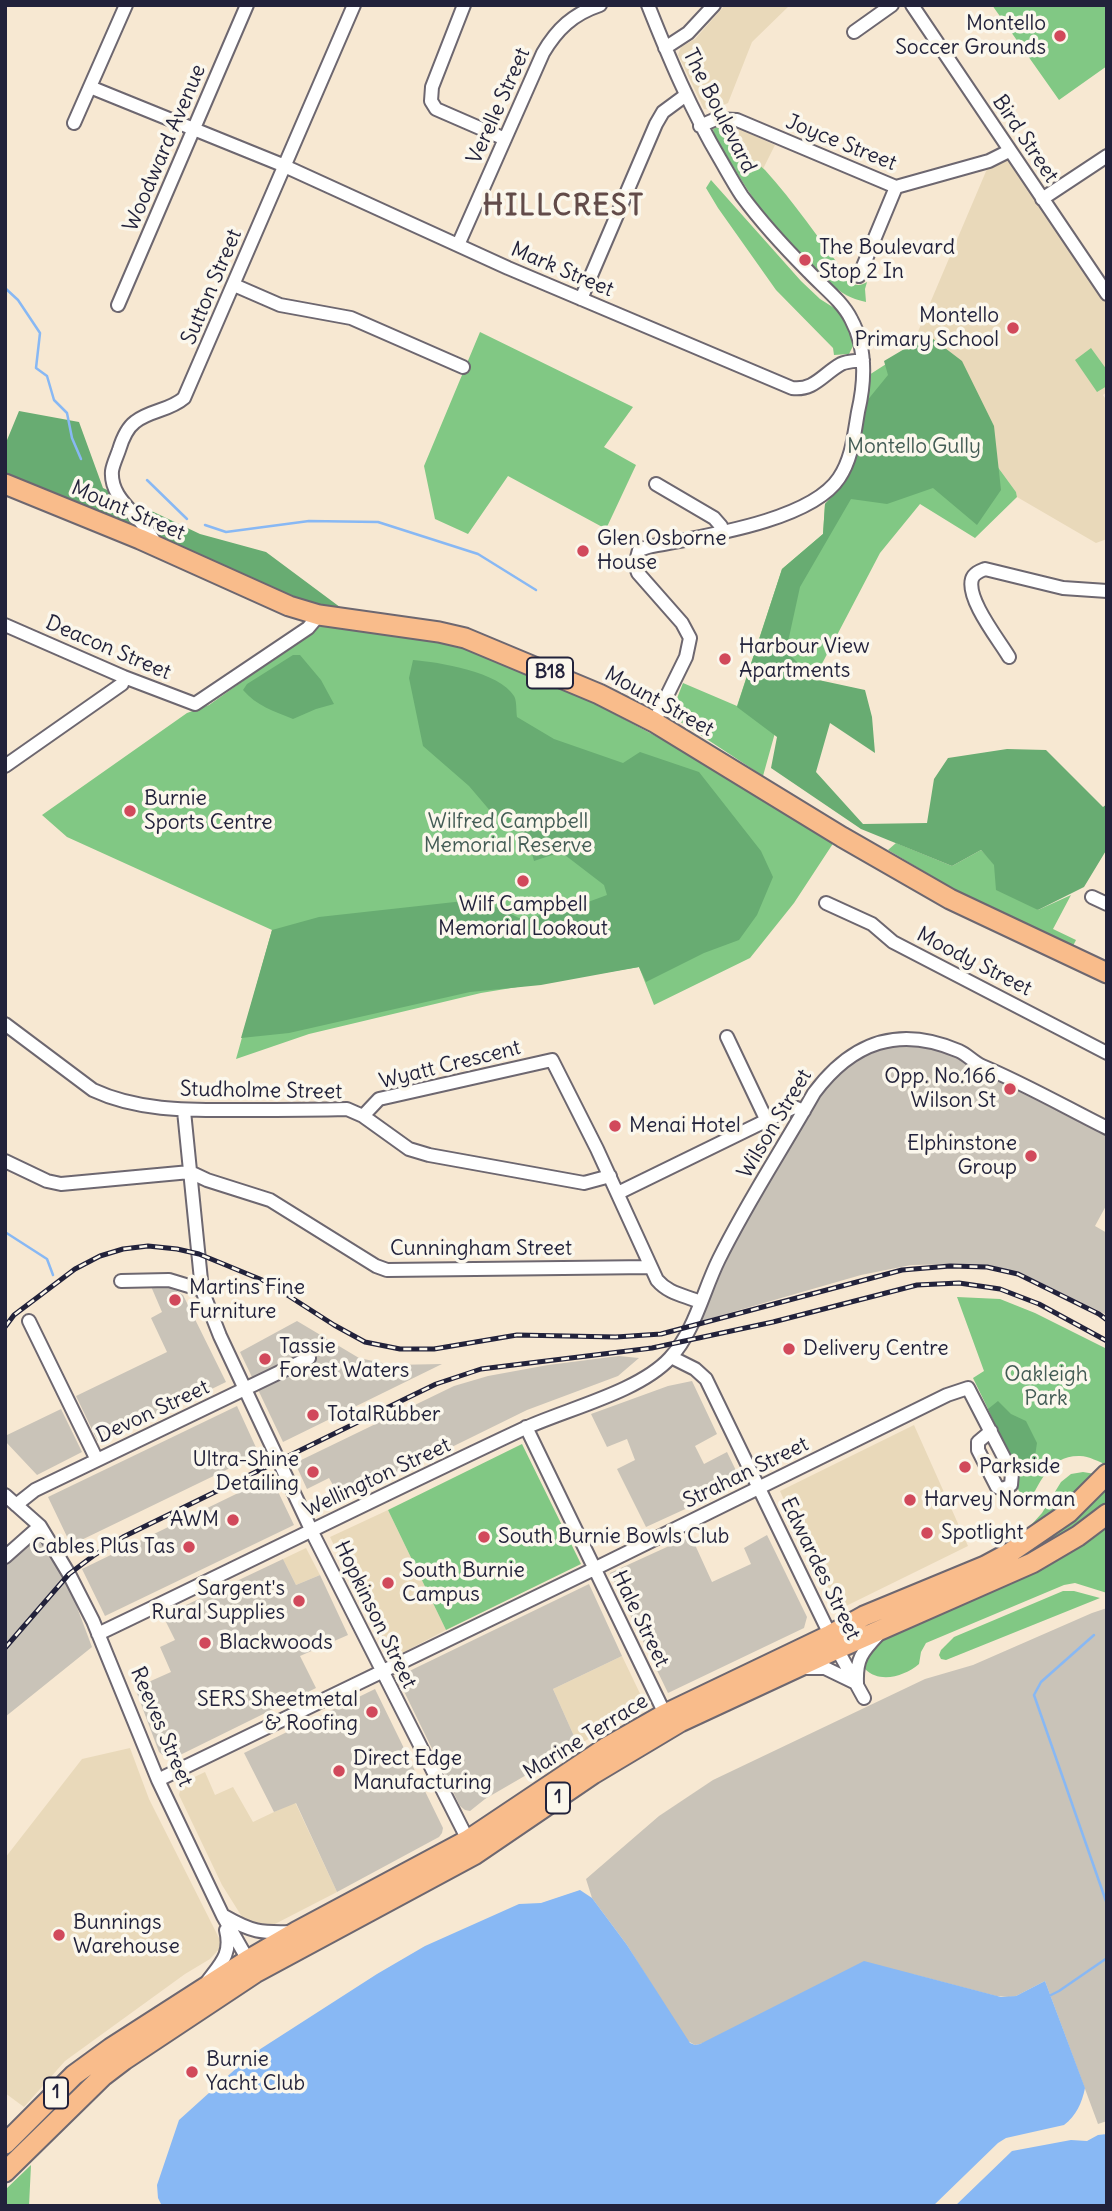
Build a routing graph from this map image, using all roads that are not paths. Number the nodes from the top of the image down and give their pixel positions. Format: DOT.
graph roads {
  1 [pos="126,5"];
  2 [pos="247,5"];
  3 [pos="354,5"];
  4 [pos="464,5"];
  5 [pos="600,5"];
  6 [pos="648,5"];
  7 [pos="714,5"];
  8 [pos="892,5"];
  9 [pos="912,5"];
  10 [pos="853,32"];
  11 [pos="664,48"];
  12 [pos="90,87"];
  13 [pos="686,95"];
  14 [pos="74,123"];
  15 [pos="700,126"];
  16 [pos="193,130"];
  17 [pos="505,139"];
  18 [pos="1009,151"];
  19 [pos="1107,156"];
  20 [pos="285,167"];
  21 [pos="896,187"];
  22 [pos="1042,199"];
  23 [pos="458,245"];
  24 [pos="859,276"];
  25 [pos="233,285"];
  26 [pos="1107,294"];
  27 [pos="581,299"];
  28 [pos="118,305"];
  29 [pos="863,360"];
  30 [pos="463,367"];
  31 [pos="5,484"];
  32 [pos="656,484"];
  33 [pos="723,533"];
  34 [pos="159,548"];
  35 [pos="1107,591"];
  36 [pos="319,615"];
  37 [pos="5,625"];
  38 [pos="1009,657"];
  39 [pos="124,677"];
  40 [pos="654,722"];
  41 [pos="5,766"];
  42 [pos="1092,897"];
  43 [pos="825,903"];
  44 [pos="1107,904"];
  45 [pos="1107,973"];
  46 [pos="5,1024"];
  47 [pos="727,1037"];
  48 [pos="1107,1053"];
  49 [pos="184,1111"];
  50 [pos="804,1111"];
  51 [pos="363,1116"];
  52 [pos="766,1119"];
  53 [pos="1107,1128"];
  54 [pos="5,1161"];
  55 [pos="190,1172"];
  56 [pos="610,1176"];
  57 [pos="618,1193"];
  58 [pos="651,1267"];
  59 [pos="121,1281"];
  60 [pos="202,1290"];
  61 [pos="700,1302"];
  62 [pos="29,1321"];
  63 [pos="671,1357"];
  64 [pos="309,1358"];
  65 [pos="245,1391"];
  66 [pos="526,1427"];
  67 [pos="991,1430"];
  68 [pos="97,1460"];
  69 [pos="1103,1479"];
  70 [pos="760,1488"];
  71 [pos="5,1495"];
  72 [pos="16,1505"];
  73 [pos="1107,1514"];
  74 [pos="40,1527"];
  75 [pos="311,1530"];
  76 [pos="5,1557"];
  77 [pos="594,1569"];
  78 [pos="895,1623"];
  79 [pos="98,1634"];
  80 [pos="833,1642"];
  81 [pos="795,1668"];
  82 [pos="382,1672"];
  83 [pos="857,1683"];
  84 [pos="864,1698"];
  85 [pos="665,1713"];
  86 [pos="158,1780"];
  87 [pos="468,1840"];
  88 [pos="223,1916"];
  89 [pos="296,1932"];
  90 [pos="252,1967"];
  91 [pos="202,1989"];
  92 [pos="5,2144"];
  93 [pos="5,2172"];
  1 -- 12 [label="street"];
  2 -- 16 [label="street, Woodward Avenue"];
  3 -- 20 [label="street, Sutton Street"];
  4 -- 17 [label="street"];
  5 -- 17 [label="street, Verelle Street"];
  6 -- 11 [label="street, The Boulevard"];
  7 -- 11 [label="street"];
  8 -- 10 [label="street"];
  9 -- 18 [label="street, Bird Street"];
  11 -- 13 [label="street, The Boulevard"];
  12 -- 14 [label="street"];
  12 -- 16 [label="street, Mark Street"];
  13 -- 15 [label="street, The Boulevard"];
  13 -- 27 [label="street"];
  15 -- 21 [label="street, Joyce Street"];
  15 -- 29 [label="street, The Boulevard"];
  16 -- 20 [label="street, Mark Street"];
  16 -- 28 [label="street, Woodward Avenue"];
  17 -- 23 [label="street, Verelle Street"];
  18 -- 21 [label="street, Joyce Street"];
  18 -- 22 [label="street, Bird Street"];
  19 -- 22 [label="street"];
  20 -- 23 [label="street, Mark Street"];
  20 -- 25 [label="street, Sutton Street"];
  21 -- 24 [label="street"];
  22 -- 26 [label="street, Bird Street"];
  23 -- 27 [label="street, Mark Street"];
  25 -- 30 [label="street"];
  25 -- 34 [label="street, Sutton Street"];
  27 -- 29 [label="street, Mark Street"];
  29 -- 33 [label="street, The Boulevard"];
  31 -- 34 [label="highway, Mount Street / B18"];
  32 -- 33 [label="street"];
  33 -- 40 [label="street, The Boulevard"];
  34 -- 36 [label="highway, Mount Street / B18"];
  35 -- 38 [label="street"];
  36 -- 39 [label="street, Deacon Street"];
  36 -- 40 [label="highway, Mount Street / B18"];
  37 -- 39 [label="street, Deacon Street"];
  39 -- 41 [label="street"];
  40 -- 45 [label="highway, Mount Street / B18"];
  42 -- 44 [label="street"];
  43 -- 48 [label="street, Moody Street"];
  46 -- 49 [label="street, Studholme Street"];
  47 -- 52 [label="street"];
  49 -- 51 [label="street, Studholme Street"];
  49 -- 55 [label="street, Hopkinson Street"];
  50 -- 52 [label="street"];
  50 -- 53 [label="street, Wilson Street"];
  50 -- 61 [label="street, Wilson Street"];
  51 -- 56 [label="street, Studholme Street"];
  51 -- 56 [label="street, Wyatt Crescent"];
  52 -- 57 [label="street"];
  54 -- 55 [label="street, Cunningham Street"];
  55 -- 58 [label="street, Cunningham Street"];
  55 -- 60 [label="street, Hopkinson Street"];
  56 -- 57 [label="street"];
  57 -- 58 [label="street"];
  58 -- 61 [label="street"];
  59 -- 60 [label="street"];
  60 -- 65 [label="street, Hopkinson Street"];
  61 -- 63 [label="street, Wilson Street"];
  62 -- 68 [label="street"];
  63 -- 66 [label="street, Wellington Street"];
  63 -- 70 [label="street, Edwardes Street"];
  64 -- 65 [label="street, Devon Street"];
  65 -- 68 [label="street, Devon Street"];
  65 -- 75 [label="street, Hopkinson Street"];
  66 -- 75 [label="street, Wellington Street"];
  66 -- 77 [label="street, Hale Street"];
  67 -- 67 [label="street, Strahan Street"];
  67 -- 70 [label="street, Strahan Street"];
  68 -- 72 [label="street, Devon Street"];
  69 -- 80 [label="highway, Marine Terrace / 1"];
  70 -- 77 [label="street, Strahan Street"];
  70 -- 80 [label="street, Edwardes Street"];
  71 -- 72 [label="street, Reeves Street"];
  72 -- 74 [label="street, Reeves Street"];
  73 -- 78 [label="highway, Marine Terrace / 1"];
  74 -- 76 [label="street"];
  74 -- 79 [label="street, Reeves Street"];
  75 -- 79 [label="street, Wellington Street"];
  75 -- 82 [label="street, Hopkinson Street"];
  77 -- 82 [label="street, Strahan Street"];
  77 -- 85 [label="street, Hale Street"];
  78 -- 80 [label="highway, Marine Terrace / 1"];
  78 -- 83 [label="street"];
  79 -- 86 [label="street, Reeves Street"];
  80 -- 81 [label="highway, Marine Terrace / 1"];
  80 -- 83 [label="street, Edwardes Street"];
  80 -- 85 [label="highway, Marine Terrace / 1"];
  81 -- 83 [label="street"];
  81 -- 90 [label="highway, Marine Terrace / 1"];
  82 -- 86 [label="street, Strahan Street"];
  82 -- 87 [label="street, Hopkinson Street"];
  83 -- 84 [label="street, Edwardes Street"];
  85 -- 87 [label="highway, Marine Terrace / 1"];
  86 -- 88 [label="street, Reeves Street"];
  87 -- 89 [label="highway, Marine Terrace / 1"];
  88 -- 89 [label="street"];
  88 -- 90 [label="street, Reeves Street"];
  88 -- 91 [label="street"];
  89 -- 90 [label="highway, Marine Terrace / 1"];
  90 -- 91 [label="highway, Marine Terrace / 1"];
  90 -- 93 [label="highway, Marine Terrace / 1"];
  91 -- 92 [label="highway, Marine Terrace / 1"];
}
